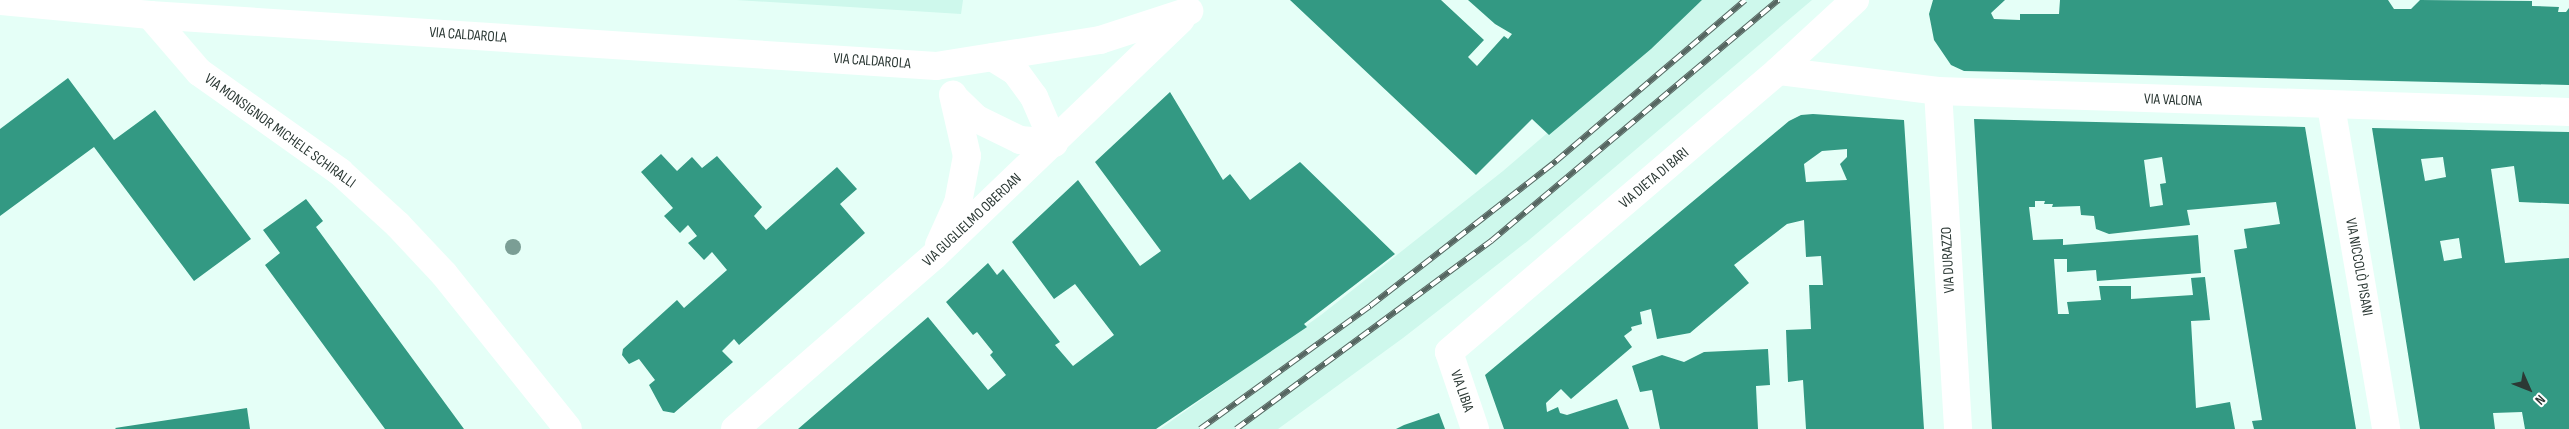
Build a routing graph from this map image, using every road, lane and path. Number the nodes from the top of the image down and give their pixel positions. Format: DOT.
graph roads {
  1 [pos="1855,0"];
  2 [pos="0,1"];
  3 [pos="1195,5"];
  4 [pos="150,15"];
  5 [pos="992,57"];
  6 [pos="936,66"];
  7 [pos="1778,71"];
  8 [pos="1938,91"];
  9 [pos="954,97"];
  10 [pos="2331,106"];
  11 [pos="2569,112"];
  12 [pos="1054,143"];
  13 [pos="934,256"];
  14 [pos="1449,352"];
  15 [pos="568,429"];
  16 [pos="735,429"];
  17 [pos="1475,429"];
  18 [pos="1958,429"];
  19 [pos="2386,429"];
  1 -- 7 [label="street, VIA DIETA DI BARI"];
  2 -- 4 [label="street, VIA CALDAROLA"];
  3 -- 5 [label="street, VIA CALDAROLA"];
  3 -- 12 [label="street, VIA GUGLIELMO OBERDAN"];
  4 -- 6 [label="street, VIA CALDAROLA"];
  4 -- 15 [label="street, VIA MONSIGNOR MICHELE SCHIRALLI"];
  5 -- 6 [label="street, VIA CALDAROLA"];
  5 -- 12 [label="street"];
  6 -- 9 [label="street"];
  7 -- 8 [label="street, VIA VALONA"];
  7 -- 14 [label="street, VIA DIETA DI BARI"];
  8 -- 10 [label="street, VIA VALONA"];
  8 -- 18 [label="street, VIA DURAZZO"];
  9 -- 12 [label="street"];
  9 -- 13 [label="street"];
  10 -- 11 [label="street, VIA VALONA"];
  10 -- 19 [label="street, VIA NICCOLÒ PISANI"];
  12 -- 13 [label="street, VIA GUGLIELMO OBERDAN"];
  13 -- 16 [label="street, VIA GUGLIELMO OBERDAN"];
  14 -- 17 [label="street, VIA LIBIA"];
}
